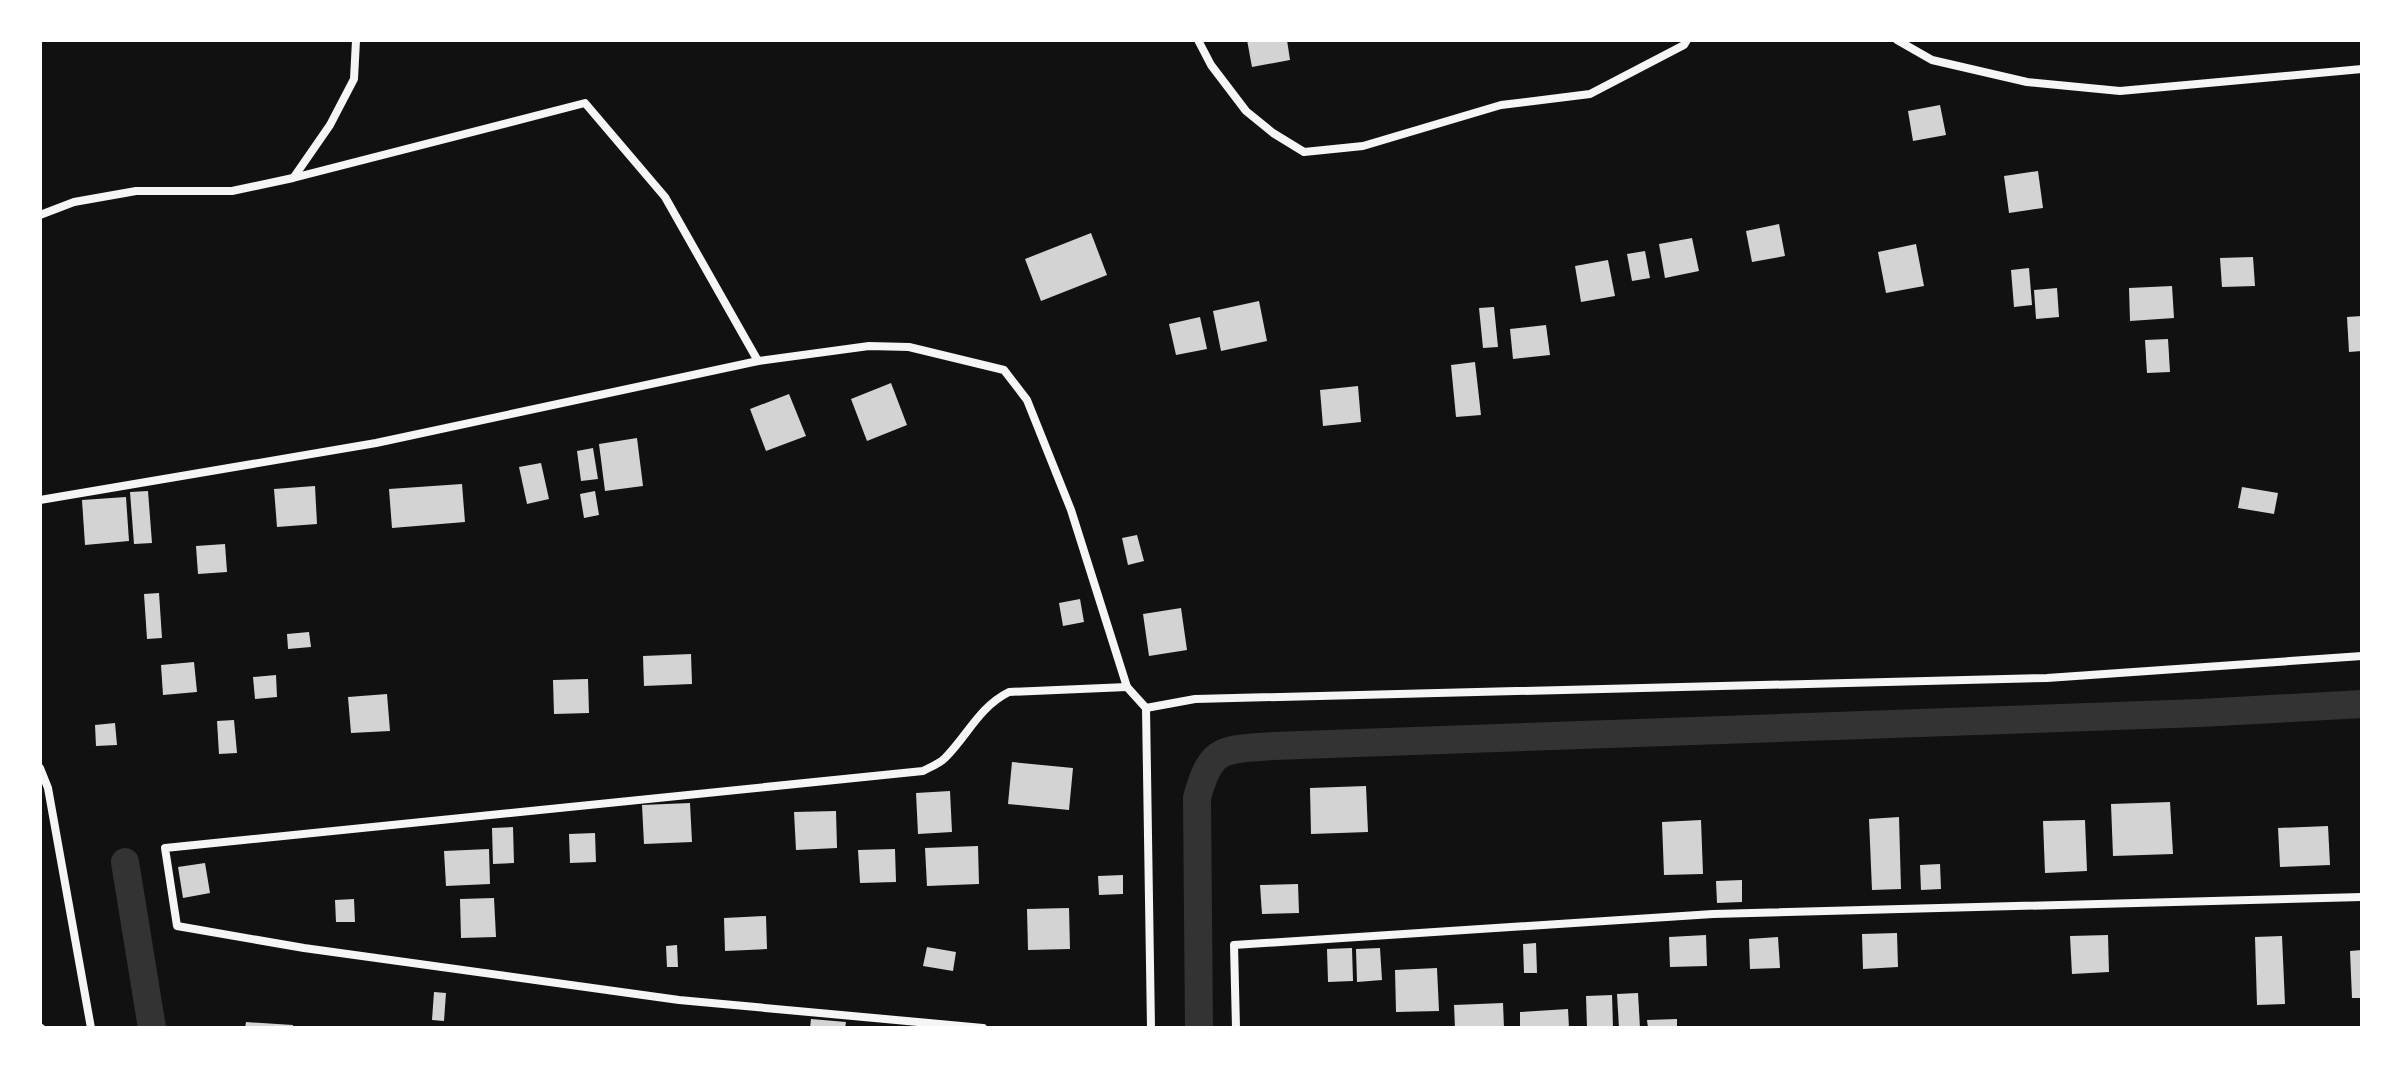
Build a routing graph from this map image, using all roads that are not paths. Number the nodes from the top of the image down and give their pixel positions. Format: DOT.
graph roads {
  1 [pos="356,40"];
  2 [pos="1198,40"];
  3 [pos="1687,40"];
  4 [pos="1897,40"];
  5 [pos="2362,69"];
  6 [pos="293,178"];
  7 [pos="40,215"];
  8 [pos="758,361"];
  9 [pos="40,500"];
  10 [pos="2362,656"];
  11 [pos="1127,687"];
  12 [pos="1146,708"];
  13 [pos="40,768"];
  14 [pos="2362,897"];
  15 [pos="91,1028"];
  16 [pos="983,1028"];
  17 [pos="1151,1028"];
  18 [pos="1236,1028"];
  1 -- 6 [label="street"];
  2 -- 3 [label="street"];
  4 -- 5 [label="street"];
  6 -- 7 [label="street"];
  6 -- 8 [label="street"];
  8 -- 9 [label="street"];
  8 -- 11 [label="street"];
  10 -- 12 [label="street"];
  11 -- 12 [label="street"];
  11 -- 16 [label="street"];
  12 -- 17 [label="street"];
  13 -- 15 [label="street"];
  14 -- 18 [label="street"];
}
